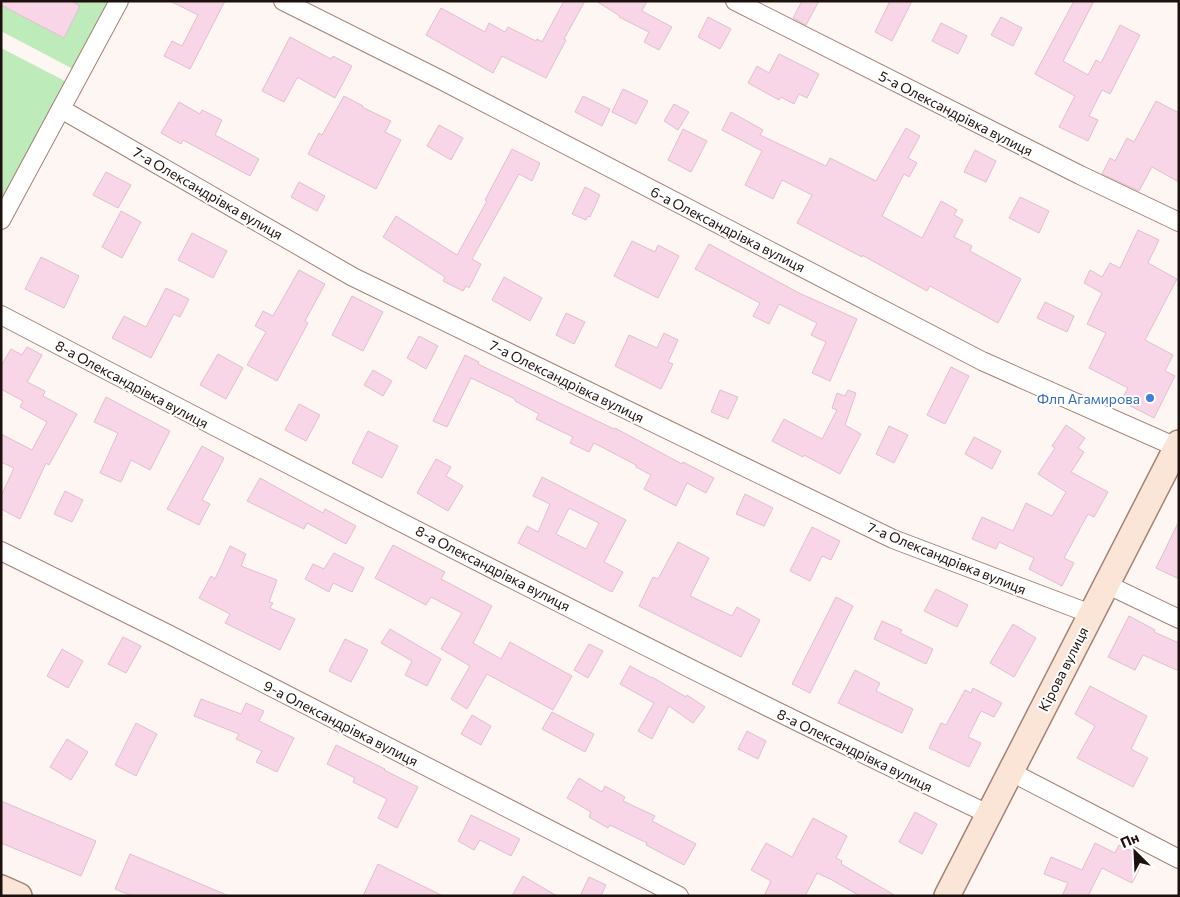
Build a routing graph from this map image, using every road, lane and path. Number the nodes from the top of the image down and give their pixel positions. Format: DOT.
graph roads {
  1 [pos="120,1"];
  2 [pos="283,1"];
  3 [pos="735,1"];
  4 [pos="61,109"];
  5 [pos="1,220"];
  6 [pos="1179,222"];
  7 [pos="1,315"];
  8 [pos="1178,445"];
  9 [pos="1,551"];
  10 [pos="1106,584"];
  11 [pos="1091,614"];
  12 [pos="1179,619"];
  13 [pos="1011,772"];
  14 [pos="988,814"];
  15 [pos="1179,859"];
  16 [pos="1,888"];
  17 [pos="19,896"];
  18 [pos="679,896"];
  19 [pos="947,896"];
  1 -- 4 [label="street"];
  2 -- 8 [label="street, 6-а Олександрівка вулиця"];
  3 -- 6 [label="street, 5-а Олександрівка вулиця"];
  4 -- 5 [label="street"];
  4 -- 11 [label="street, 7-а Олександрівка вулиця"];
  7 -- 14 [label="street, 8-а Олександрівка вулиця"];
  8 -- 10 [label="street, Кірова вулиця"];
  9 -- 18 [label="street, 9-а Олександрівка вулиця"];
  10 -- 11 [label="street, Кірова вулиця"];
  10 -- 12 [label="street"];
  11 -- 13 [label="street, Кірова вулиця"];
  13 -- 14 [label="street, Кірова вулиця"];
  13 -- 15 [label="street"];
  14 -- 19 [label="street, Кірова вулиця"];
  16 -- 17 [label="street"];
}
